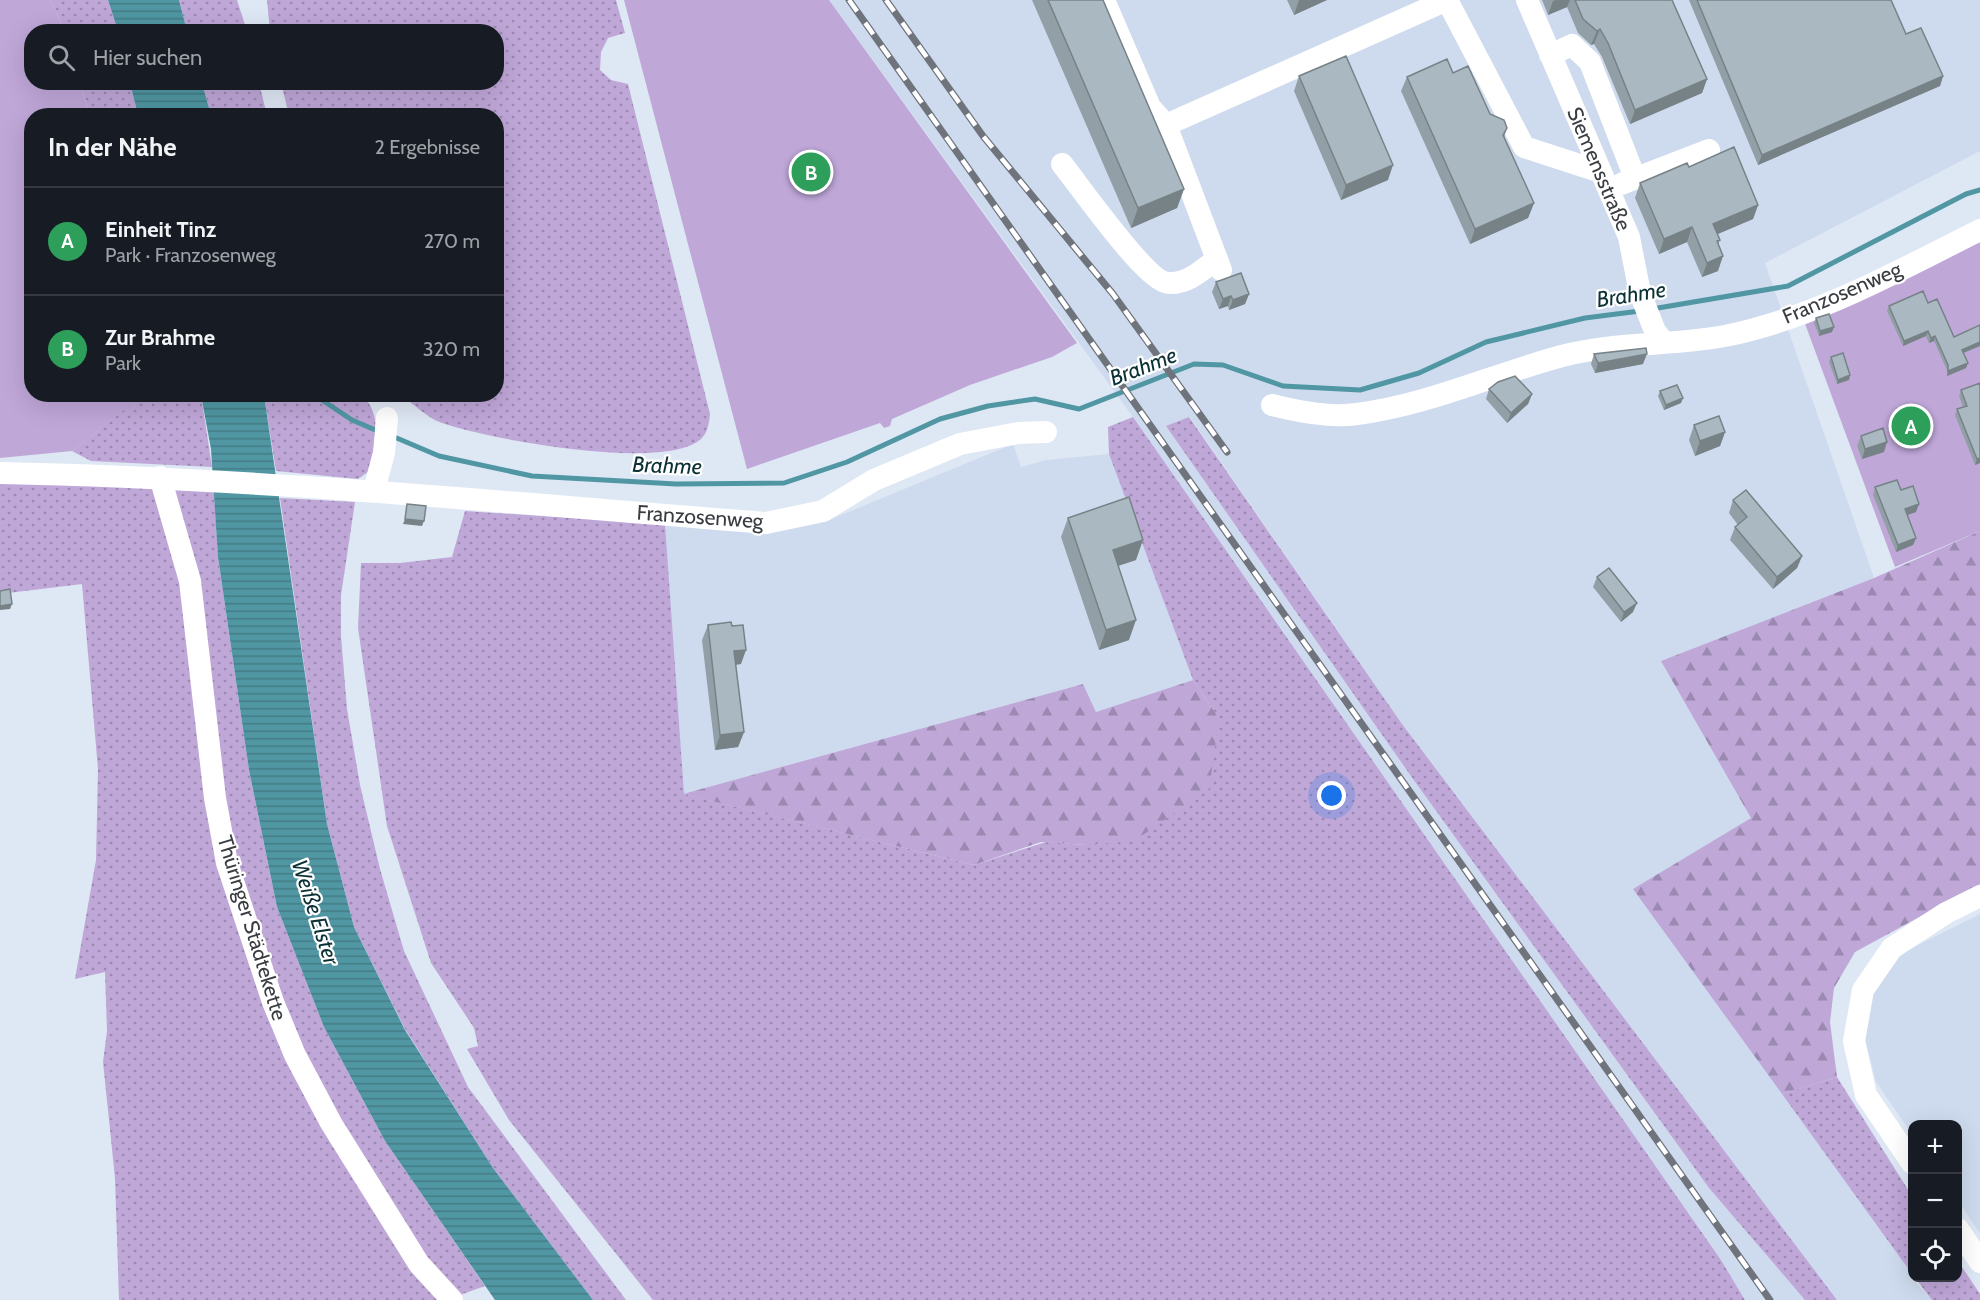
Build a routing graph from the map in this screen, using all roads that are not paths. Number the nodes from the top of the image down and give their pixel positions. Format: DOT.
graph roads {
  1 [pos="1104,0"];
  2 [pos="1447,0"];
  3 [pos="1527,0"];
  4 [pos="1550,54"];
  5 [pos="1167,125"];
  6 [pos="1709,150"];
  7 [pos="1062,164"];
  8 [pos="1635,178"];
  9 [pos="1604,180"];
  10 [pos="1980,230"];
  11 [pos="1659,336"];
  12 [pos="1272,405"];
  13 [pos="387,418"];
  14 [pos="1046,432"];
  15 [pos="0,473"];
  16 [pos="170,478"];
  17 [pos="374,490"];
  18 [pos="1980,896"];
  19 [pos="1908,1157"];
  20 [pos="1962,1235"];
  21 [pos="1980,1262"];
  22 [pos="452,1300"];
  1 -- 5 [label="street"];
  2 -- 5 [label="street"];
  2 -- 9 [label="street"];
  3 -- 4 [label="street, Siemensstraße"];
  4 -- 8 [label="street"];
  4 -- 9 [label="street, Siemensstraße"];
  5 -- 7 [label="street"];
  6 -- 8 [label="street"];
  8 -- 9 [label="street"];
  9 -- 11 [label="street, Siemensstraße"];
  10 -- 11 [label="street, Franzosenweg"];
  11 -- 12 [label="street, Franzosenweg"];
  13 -- 17 [label="street"];
  14 -- 17 [label="street, Franzosenweg"];
  15 -- 16 [label="street, Franzosenweg"];
  16 -- 17 [label="street, Franzosenweg"];
  16 -- 22 [label="street, Thüringer Städtekette"];
  18 -- 19 [label="street"];
  20 -- 21 [label="street"];
}
